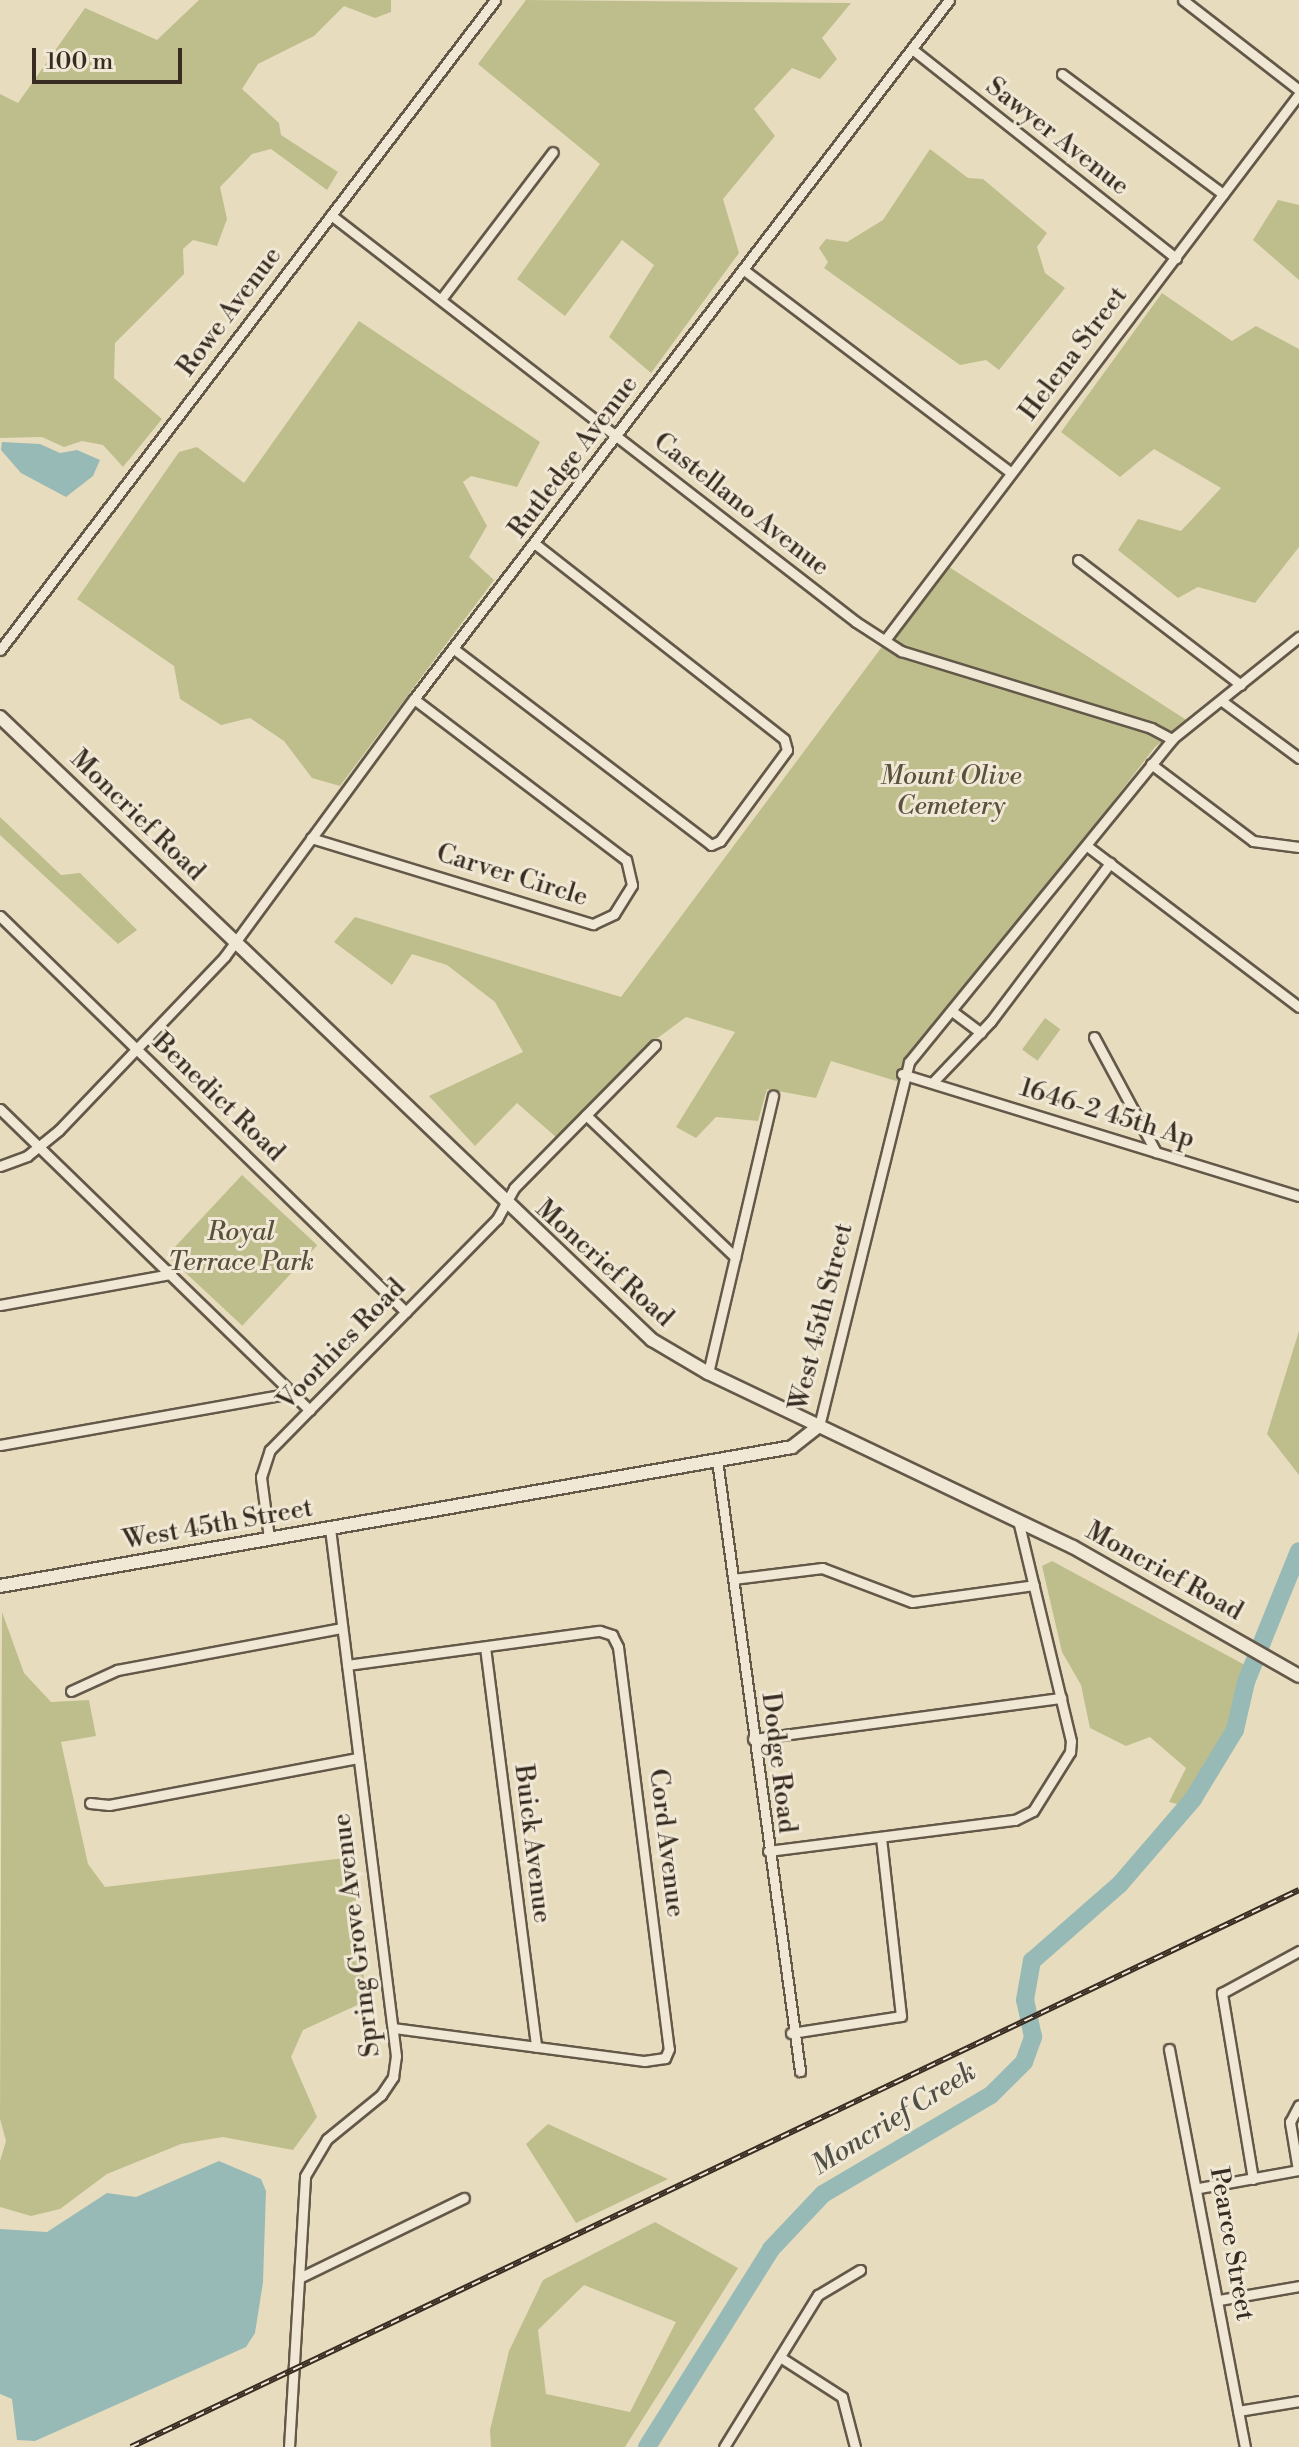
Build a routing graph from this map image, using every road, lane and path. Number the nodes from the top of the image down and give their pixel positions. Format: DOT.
graph roads {
  1 [pos="495,0"];
  2 [pos="949,0"];
  3 [pos="1183,0"];
  4 [pos="912,49"];
  5 [pos="1062,74"];
  6 [pos="1299,92"];
  7 [pos="553,152"];
  8 [pos="1223,194"];
  9 [pos="331,215"];
  10 [pos="1176,258"];
  11 [pos="744,270"];
  12 [pos="442,298"];
  13 [pos="617,437"];
  14 [pos="1011,473"];
  15 [pos="535,544"];
  16 [pos="1078,560"];
  17 [pos="1299,637"];
  18 [pos="885,640"];
  19 [pos="454,649"];
  20 [pos="0,650"];
  21 [pos="1241,685"];
  22 [pos="414,699"];
  23 [pos="1222,701"];
  24 [pos="0,717"];
  25 [pos="1172,739"];
  26 [pos="1297,752"];
  27 [pos="1151,764"];
  28 [pos="311,838"];
  29 [pos="1087,846"];
  30 [pos="1299,847"];
  31 [pos="1110,863"];
  32 [pos="0,916"];
  33 [pos="235,941"];
  34 [pos="1299,1007"];
  35 [pos="952,1011"];
  36 [pos="981,1033"];
  37 [pos="1094,1037"];
  38 [pos="655,1045"];
  39 [pos="136,1049"];
  40 [pos="902,1074"];
  41 [pos="933,1082"];
  42 [pos="773,1095"];
  43 [pos="0,1109"];
  44 [pos="586,1115"];
  45 [pos="40,1147"];
  46 [pos="1156,1152"];
  47 [pos="0,1166"];
  48 [pos="1299,1196"];
  49 [pos="505,1203"];
  50 [pos="735,1257"];
  51 [pos="171,1274"];
  52 [pos="0,1305"];
  53 [pos="406,1312"];
  54 [pos="708,1373"];
  55 [pos="292,1393"];
  56 [pos="310,1410"];
  57 [pos="819,1426"];
  58 [pos="0,1445"];
  59 [pos="717,1460"];
  60 [pos="1018,1520"];
  61 [pos="330,1528"];
  62 [pos="269,1538"];
  63 [pos="733,1579"];
  64 [pos="1034,1585"];
  65 [pos="0,1586"];
  66 [pos="342,1628"];
  67 [pos="485,1647"];
  68 [pos="347,1665"];
  69 [pos="1299,1676"];
  70 [pos="71,1691"];
  71 [pos="1061,1698"];
  72 [pos="753,1739"];
  73 [pos="358,1758"];
  74 [pos="90,1803"];
  75 [pos="881,1837"];
  76 [pos="768,1851"];
  77 [pos="1299,1951"];
  78 [pos="393,2028"];
  79 [pos="791,2033"];
  80 [pos="536,2047"];
  81 [pos="1169,2049"];
  82 [pos="800,2071"];
  83 [pos="1299,2105"];
  84 [pos="1298,2170"];
  85 [pos="1253,2179"];
  86 [pos="1199,2188"];
  87 [pos="464,2198"];
  88 [pos="860,2270"];
  89 [pos="301,2277"];
  90 [pos="1299,2286"];
  91 [pos="1219,2300"];
  92 [pos="780,2357"];
  93 [pos="1299,2401"];
  94 [pos="1238,2411"];
  95 [pos="289,2447"];
  96 [pos="724,2447"];
  97 [pos="855,2447"];
  98 [pos="1245,2447"];
  1 -- 9 [label="street, Rowe Avenue"];
  2 -- 4 [label="street, Rutledge Avenue"];
  3 -- 6 [label="street"];
  4 -- 10 [label="street, Sawyer Avenue"];
  4 -- 11 [label="street, Rutledge Avenue"];
  5 -- 8 [label="street"];
  6 -- 8 [label="street, Helena Street"];
  7 -- 12 [label="street"];
  8 -- 10 [label="street, Helena Street"];
  9 -- 12 [label="street, Castellano Avenue"];
  9 -- 20 [label="street, Rowe Avenue"];
  10 -- 14 [label="street, Helena Street"];
  11 -- 13 [label="street, Rutledge Avenue"];
  11 -- 14 [label="street"];
  12 -- 13 [label="street, Castellano Avenue"];
  13 -- 15 [label="street, Rutledge Avenue"];
  13 -- 18 [label="street, Castellano Avenue"];
  14 -- 18 [label="street, Helena Street"];
  15 -- 19 [label="street, Rutledge Avenue"];
  15 -- 19 [label="street"];
  16 -- 21 [label="street"];
  17 -- 21 [label="street, West 45th Street"];
  18 -- 25 [label="street, Castellano Avenue"];
  19 -- 22 [label="street, Rutledge Avenue"];
  21 -- 23 [label="street, West 45th Street"];
  22 -- 28 [label="street, Rutledge Avenue"];
  22 -- 28 [label="street, Carver Circle"];
  23 -- 25 [label="street, West 45th Street"];
  23 -- 26 [label="street"];
  24 -- 33 [label="main road, Moncrief Road"];
  25 -- 27 [label="street, West 45th Street"];
  27 -- 29 [label="street, West 45th Street"];
  27 -- 30 [label="street"];
  28 -- 33 [label="street, Rutledge Avenue"];
  29 -- 31 [label="street"];
  29 -- 35 [label="street, West 45th Street"];
  31 -- 34 [label="street"];
  31 -- 36 [label="street"];
  32 -- 39 [label="street, Benedict Road"];
  33 -- 39 [label="street, Rutledge Avenue"];
  33 -- 49 [label="main road, Moncrief Road"];
  35 -- 36 [label="street"];
  35 -- 40 [label="street, West 45th Street"];
  36 -- 41 [label="street"];
  37 -- 46 [label="street"];
  38 -- 44 [label="street, Voorhies Road"];
  39 -- 45 [label="street, Rutledge Avenue"];
  39 -- 53 [label="street, Benedict Road"];
  40 -- 41 [label="street, 1646-2 45th Ap"];
  40 -- 57 [label="street, West 45th Street"];
  41 -- 46 [label="street, 1646-2 45th Ap"];
  42 -- 50 [label="street"];
  43 -- 45 [label="street"];
  44 -- 49 [label="street, Voorhies Road"];
  44 -- 50 [label="street"];
  45 -- 47 [label="street"];
  45 -- 51 [label="street"];
  46 -- 48 [label="street, 1646-2 45th Ap"];
  49 -- 53 [label="street, Voorhies Road"];
  49 -- 54 [label="main road, Moncrief Road"];
  50 -- 54 [label="street"];
  51 -- 52 [label="street"];
  51 -- 55 [label="street"];
  53 -- 56 [label="street, Voorhies Road"];
  54 -- 57 [label="main road, Moncrief Road"];
  55 -- 56 [label="street"];
  55 -- 58 [label="street"];
  56 -- 62 [label="street, Voorhies Road"];
  57 -- 59 [label="main road, West 45th Street"];
  57 -- 60 [label="main road, Moncrief Road"];
  59 -- 61 [label="main road, West 45th Street"];
  59 -- 63 [label="street, Dodge Road"];
  60 -- 64 [label="street"];
  60 -- 69 [label="main road, Moncrief Road"];
  61 -- 62 [label="main road, West 45th Street"];
  61 -- 66 [label="street, Spring Grove Avenue"];
  62 -- 65 [label="main road, West 45th Street"];
  63 -- 64 [label="street"];
  63 -- 72 [label="street, Dodge Road"];
  64 -- 71 [label="street"];
  66 -- 68 [label="street, Spring Grove Avenue"];
  66 -- 70 [label="street"];
  67 -- 68 [label="street"];
  67 -- 80 [label="street, Buick Avenue"];
  67 -- 80 [label="street, Cord Avenue"];
  68 -- 73 [label="street, Spring Grove Avenue"];
  71 -- 72 [label="street"];
  71 -- 75 [label="street"];
  72 -- 76 [label="street, Dodge Road"];
  73 -- 74 [label="street"];
  73 -- 78 [label="street, Spring Grove Avenue"];
  75 -- 76 [label="street"];
  75 -- 79 [label="street"];
  76 -- 79 [label="street, Dodge Road"];
  77 -- 85 [label="street"];
  78 -- 80 [label="street"];
  78 -- 89 [label="street, Spring Grove Avenue"];
  79 -- 82 [label="street, Dodge Road"];
  81 -- 86 [label="street, Pearce Street"];
  83 -- 84 [label="street"];
  84 -- 85 [label="street"];
  85 -- 86 [label="street"];
  86 -- 91 [label="street, Pearce Street"];
  87 -- 89 [label="street"];
  88 -- 92 [label="street"];
  89 -- 95 [label="street, Spring Grove Avenue"];
  90 -- 91 [label="street"];
  91 -- 94 [label="street, Pearce Street"];
  92 -- 96 [label="street"];
  92 -- 97 [label="street"];
  93 -- 94 [label="street"];
  94 -- 98 [label="street, Pearce Street"];
}
